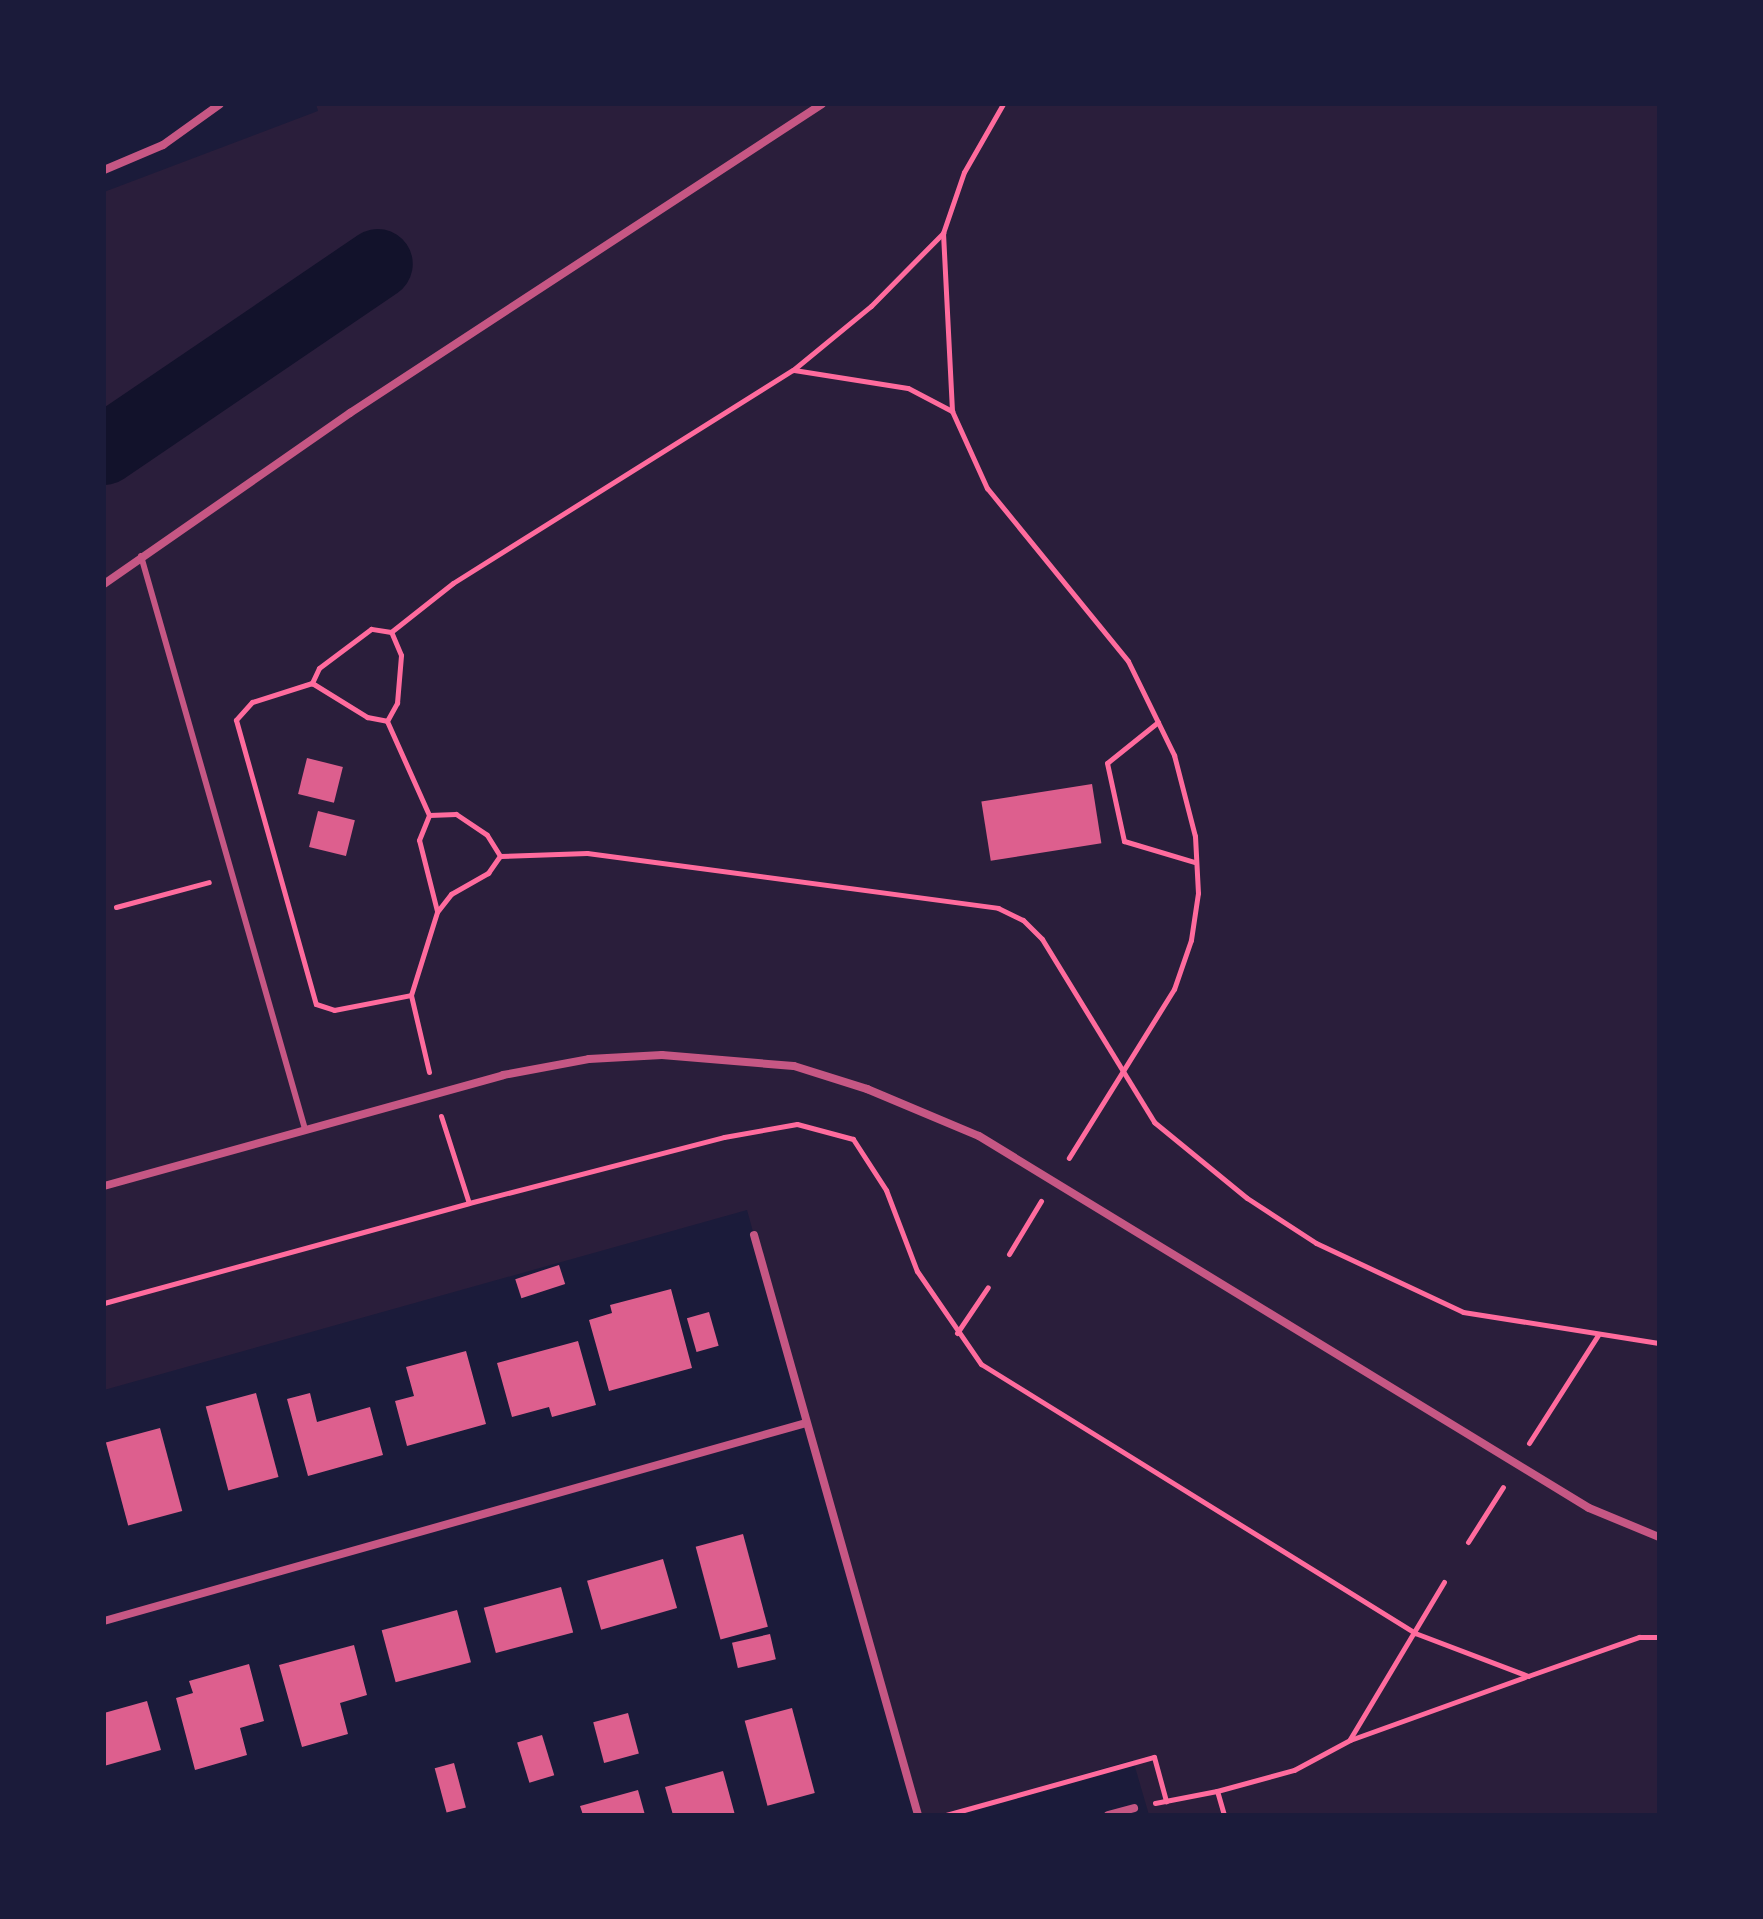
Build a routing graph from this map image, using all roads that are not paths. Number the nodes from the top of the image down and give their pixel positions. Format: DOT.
graph roads {
  1 [pos="220,104"];
  2 [pos="822,104"];
  3 [pos="104,170"];
  4 [pos="141,556"];
  5 [pos="104,584"];
  6 [pos="305,1129"];
  7 [pos="104,1186"];
  8 [pos="754,1235"];
  9 [pos="806,1423"];
  10 [pos="1659,1537"];
  11 [pos="104,1621"];
  12 [pos="1134,1808"];
  13 [pos="918,1815"];
  14 [pos="1108,1815"];
  1 -- 3 [label="street"];
  2 -- 4 [label="street"];
  4 -- 5 [label="street"];
  4 -- 6 [label="lane"];
  6 -- 7 [label="street"];
  6 -- 10 [label="street"];
  8 -- 9 [label="street"];
  9 -- 11 [label="street"];
  9 -- 13 [label="street"];
  12 -- 14 [label="street"];
}
